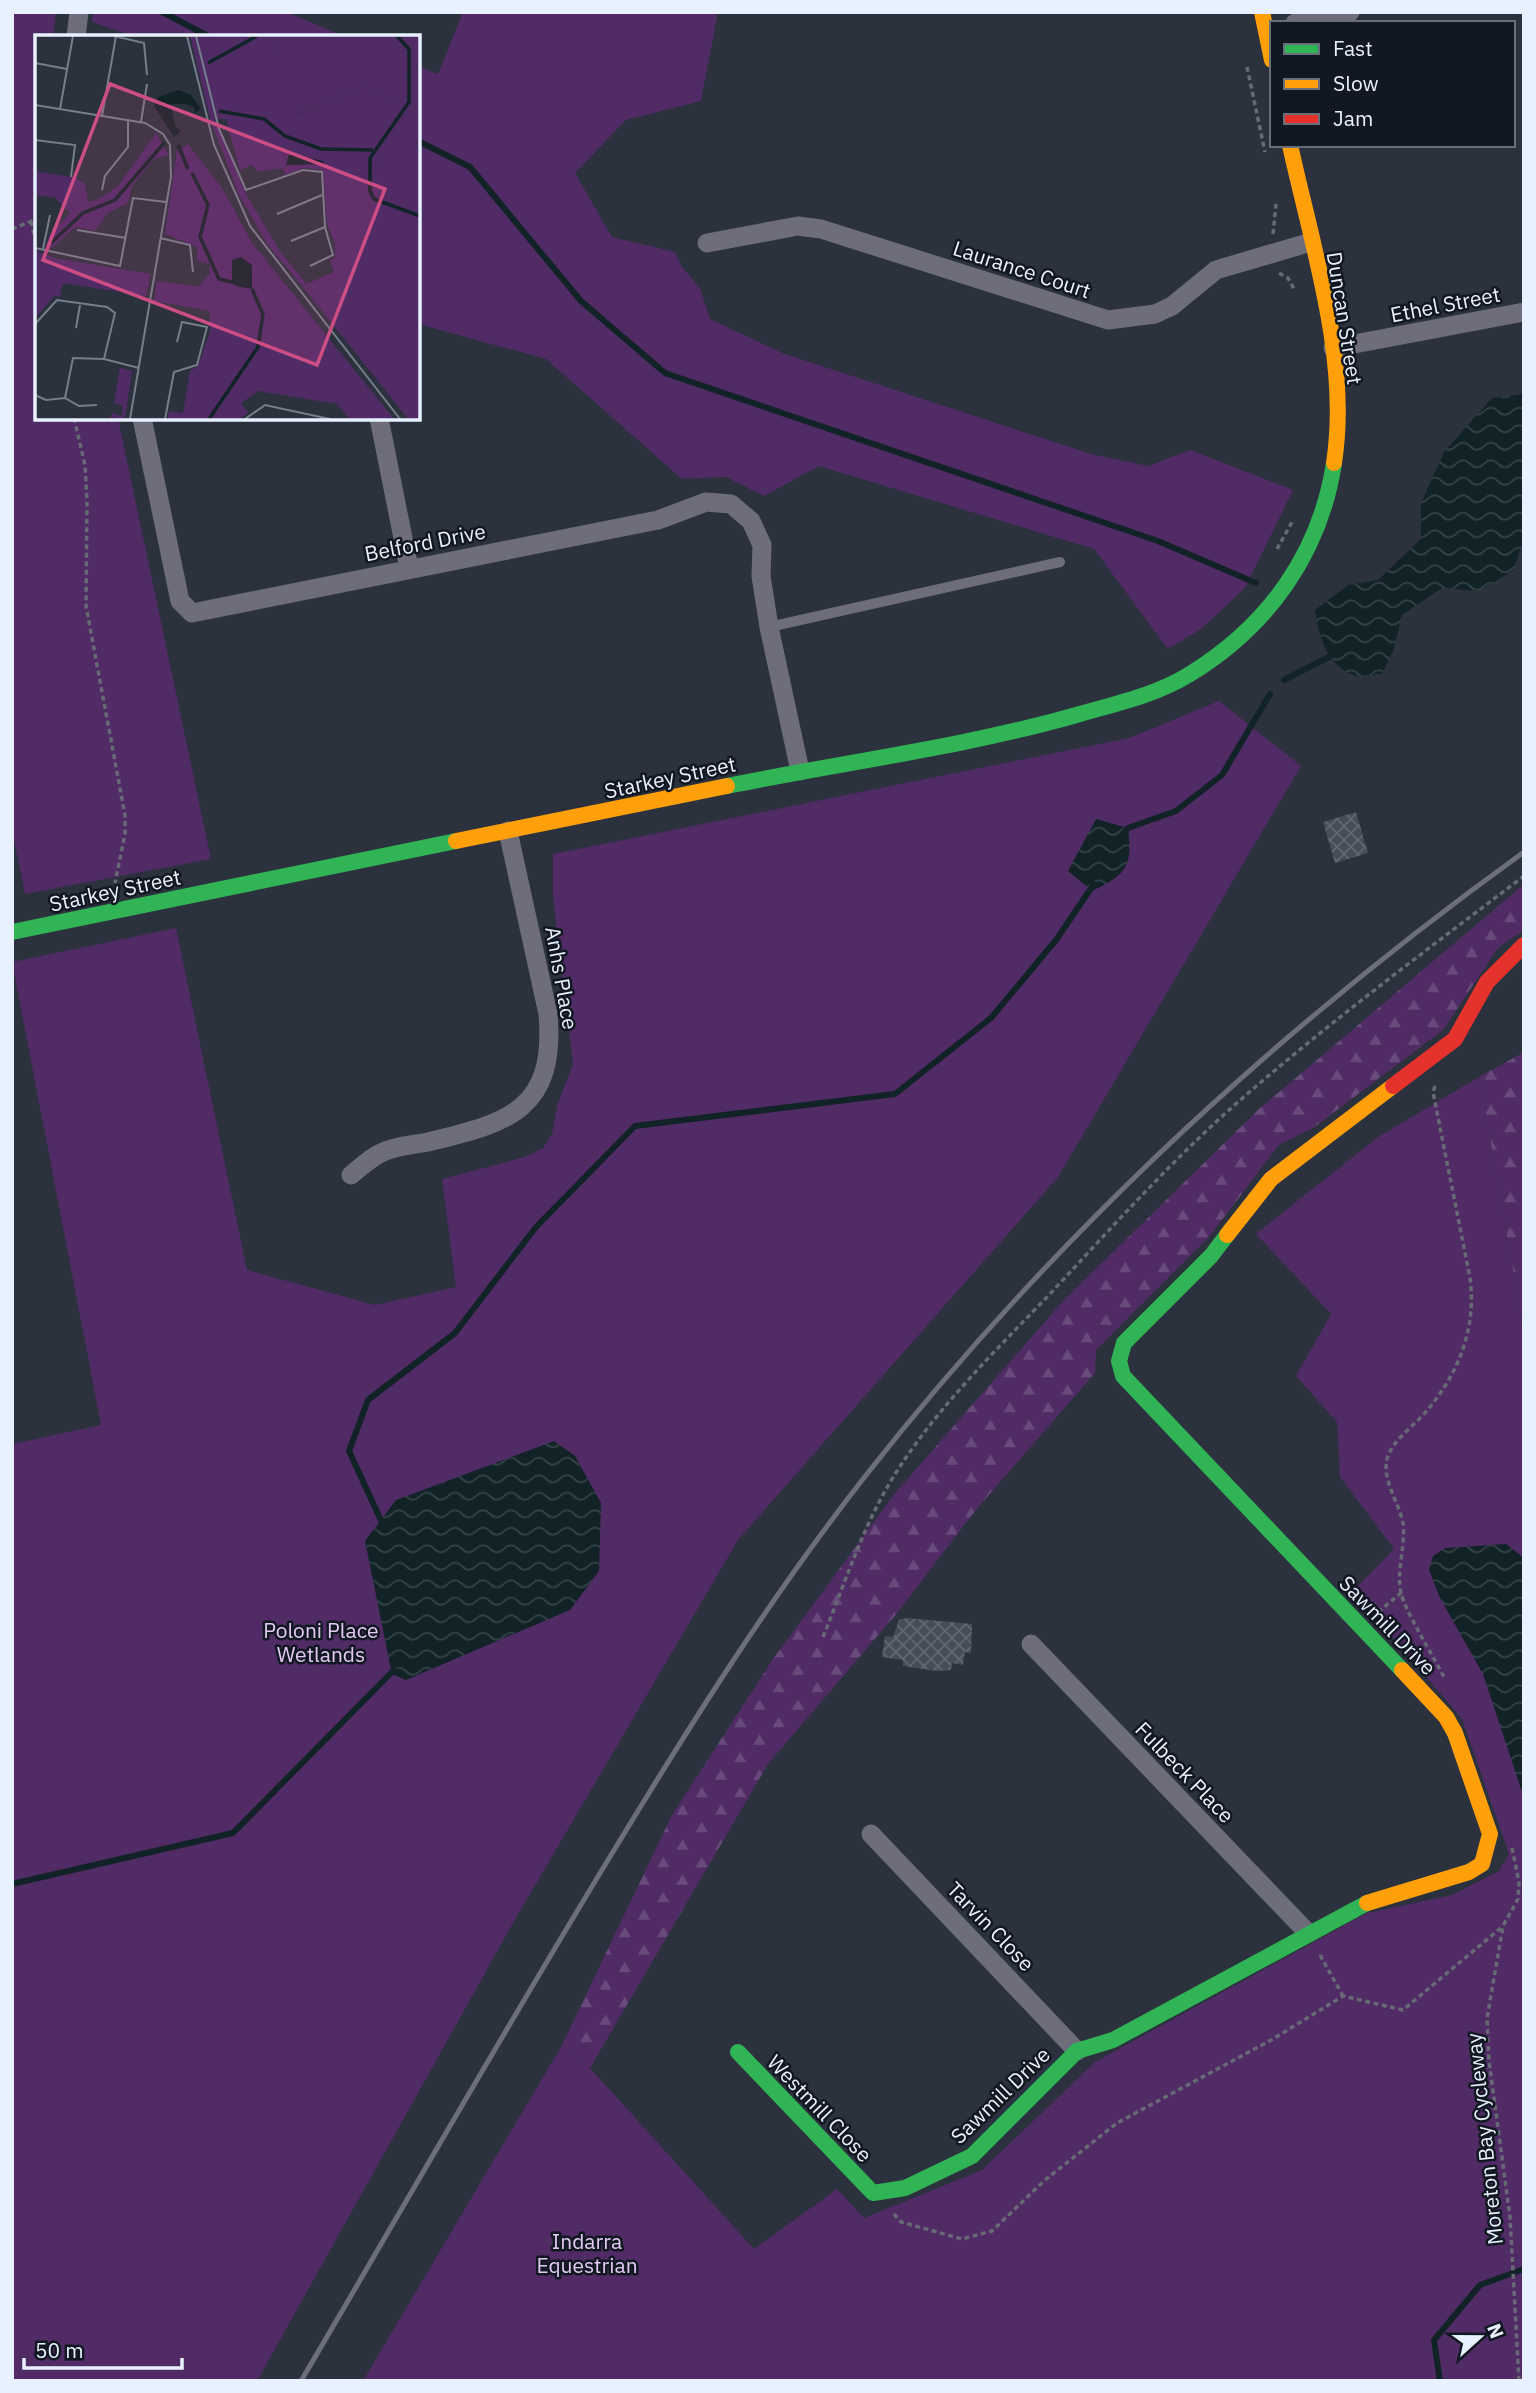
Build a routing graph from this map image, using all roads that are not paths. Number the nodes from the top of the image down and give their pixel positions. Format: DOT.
graph roads {
  1 [pos="79,12"];
  2 [pos="1350,12"];
  3 [pos="1304,21"];
  4 [pos="1266,23"];
  5 [pos="76,35"];
  6 [pos="1270,48"];
  7 [pos="1290,147"];
  8 [pos="1311,242"];
  9 [pos="707,243"];
  10 [pos="1524,312"];
  11 [pos="1333,348"];
  12 [pos="142,420"];
  13 [pos="379,420"];
  14 [pos="1060,562"];
  15 [pos="409,568"];
  16 [pos="1293,576"];
  17 [pos="769,627"];
  18 [pos="800,771"];
  19 [pos="508,831"];
  20 [pos="12,932"];
  21 [pos="1524,945"];
  22 [pos="351,1175"];
  23 [pos="1031,1644"];
  24 [pos="871,1834"];
  25 [pos="1307,1932"];
  26 [pos="1077,2051"];
  27 [pos="738,2052"];
  28 [pos="873,2193"];
  1 -- 5 [label="street"];
  2 -- 3 [label="street"];
  4 -- 6 [label="street"];
  7 -- 8 [label="street, Duncan Street"];
  8 -- 9 [label="street, Laurance Court"];
  8 -- 11 [label="street, Duncan Street"];
  10 -- 11 [label="street, Ethel Street"];
  11 -- 16 [label="street, Duncan Street"];
  12 -- 15 [label="street, Belford Drive"];
  13 -- 15 [label="street"];
  14 -- 17 [label="lane"];
  15 -- 17 [label="street, Belford Drive"];
  16 -- 18 [label="street, Starkey Street"];
  17 -- 18 [label="street, Belford Drive"];
  18 -- 19 [label="street, Starkey Street"];
  19 -- 20 [label="street, Starkey Street"];
  19 -- 22 [label="street, Anhs Place"];
  21 -- 25 [label="street, Sawmill Drive"];
  23 -- 25 [label="street, Fulbeck Place"];
  24 -- 26 [label="street, Tarvin Close"];
  25 -- 26 [label="street, Sawmill Drive"];
  26 -- 28 [label="street, Sawmill Drive"];
  27 -- 28 [label="street, Westmill Close"];
}
